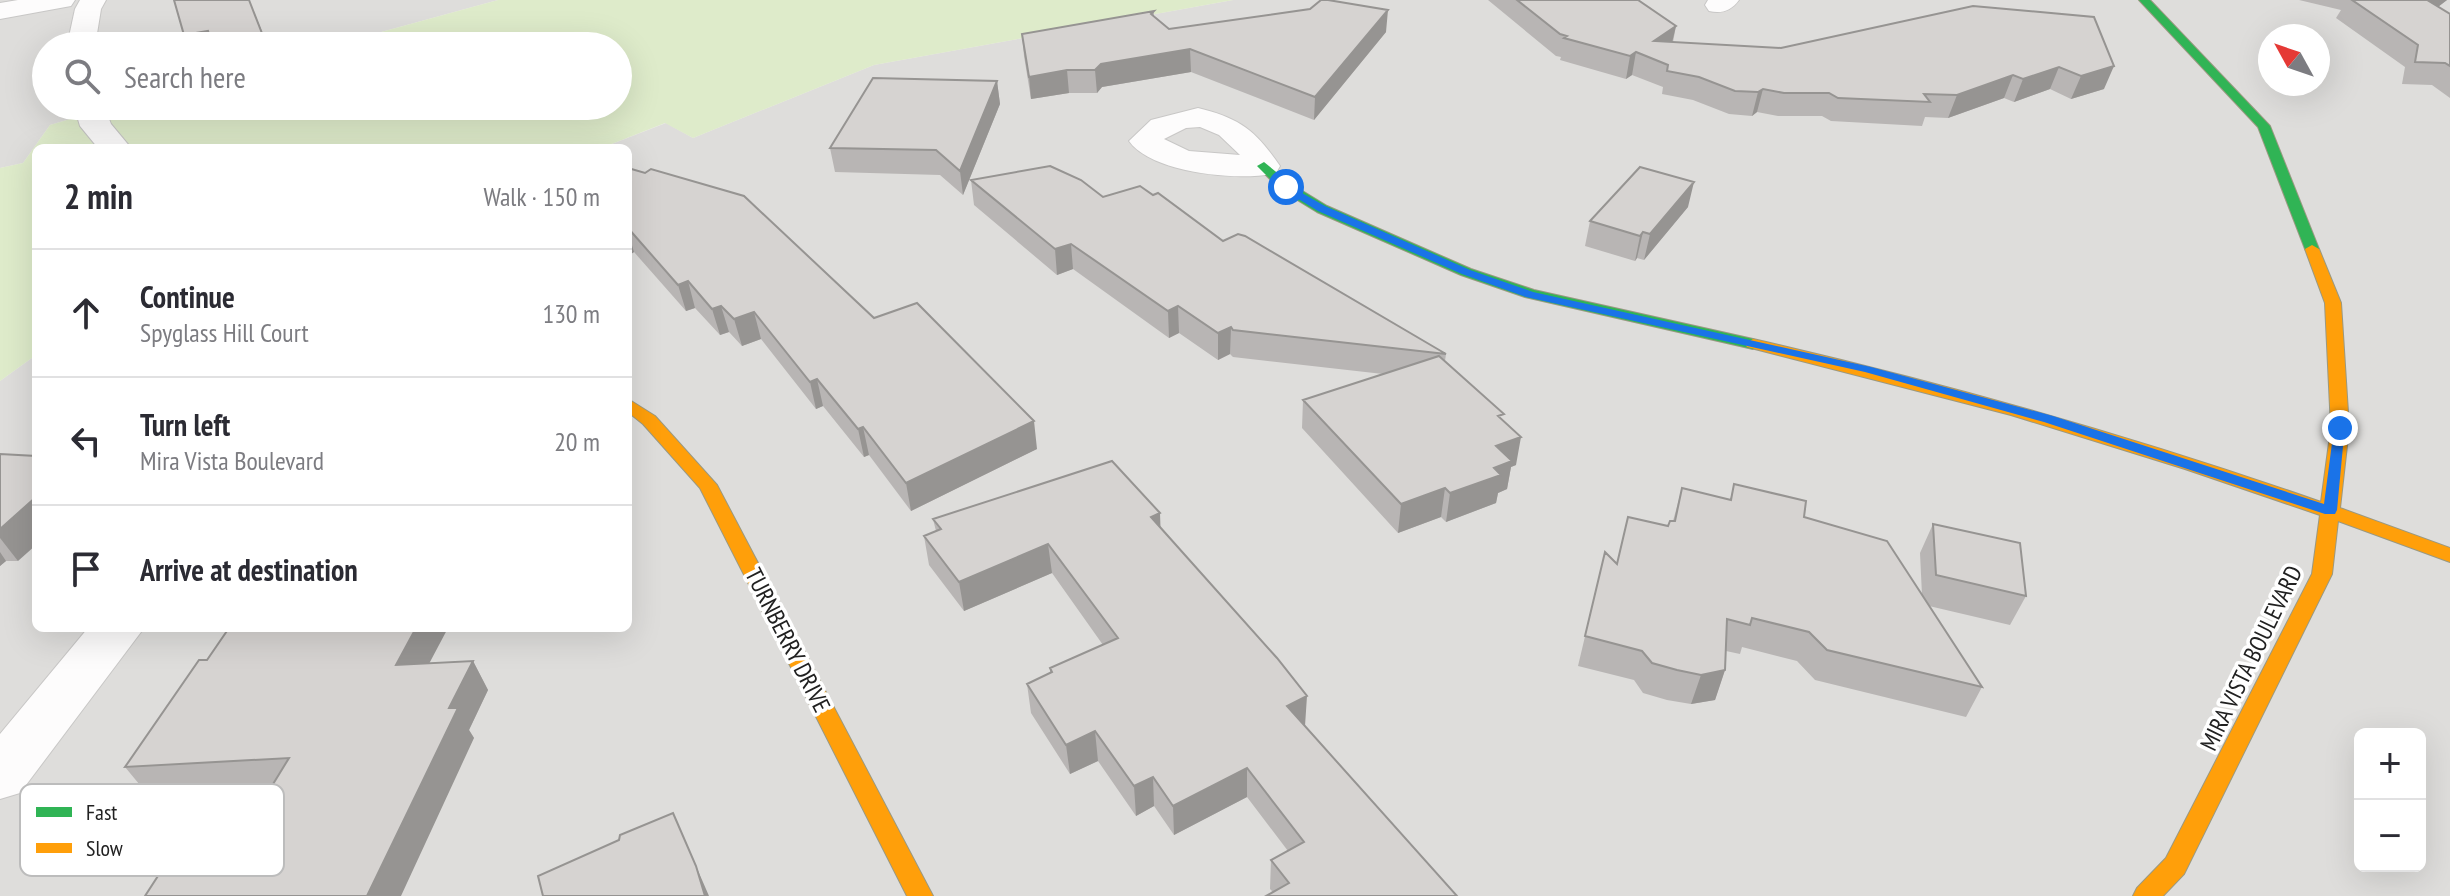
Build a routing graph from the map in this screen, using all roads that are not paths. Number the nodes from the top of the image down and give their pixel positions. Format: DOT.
graph roads {
  1 [pos="62,0"];
  2 [pos="93,0"];
  3 [pos="2144,0"];
  4 [pos="0,11"];
  5 [pos="84,32"];
  6 [pos="94,120"];
  7 [pos="112,144"];
  8 [pos="1264,166"];
  9 [pos="632,407"];
  10 [pos="2330,510"];
  11 [pos="2450,555"];
  12 [pos="114,632"];
  13 [pos="0,776"];
  14 [pos="920,896"];
  15 [pos="2146,896"];
  1 -- 4 [label="street"];
  2 -- 5 [label="street"];
  3 -- 10 [label="street, MIRA VISTA BOULEVARD"];
  6 -- 7 [label="street"];
  8 -- 10 [label="street"];
  9 -- 14 [label="street, TURNBERRY DRIVE"];
  10 -- 11 [label="street"];
  10 -- 15 [label="street, MIRA VISTA BOULEVARD"];
  12 -- 13 [label="street"];
}
